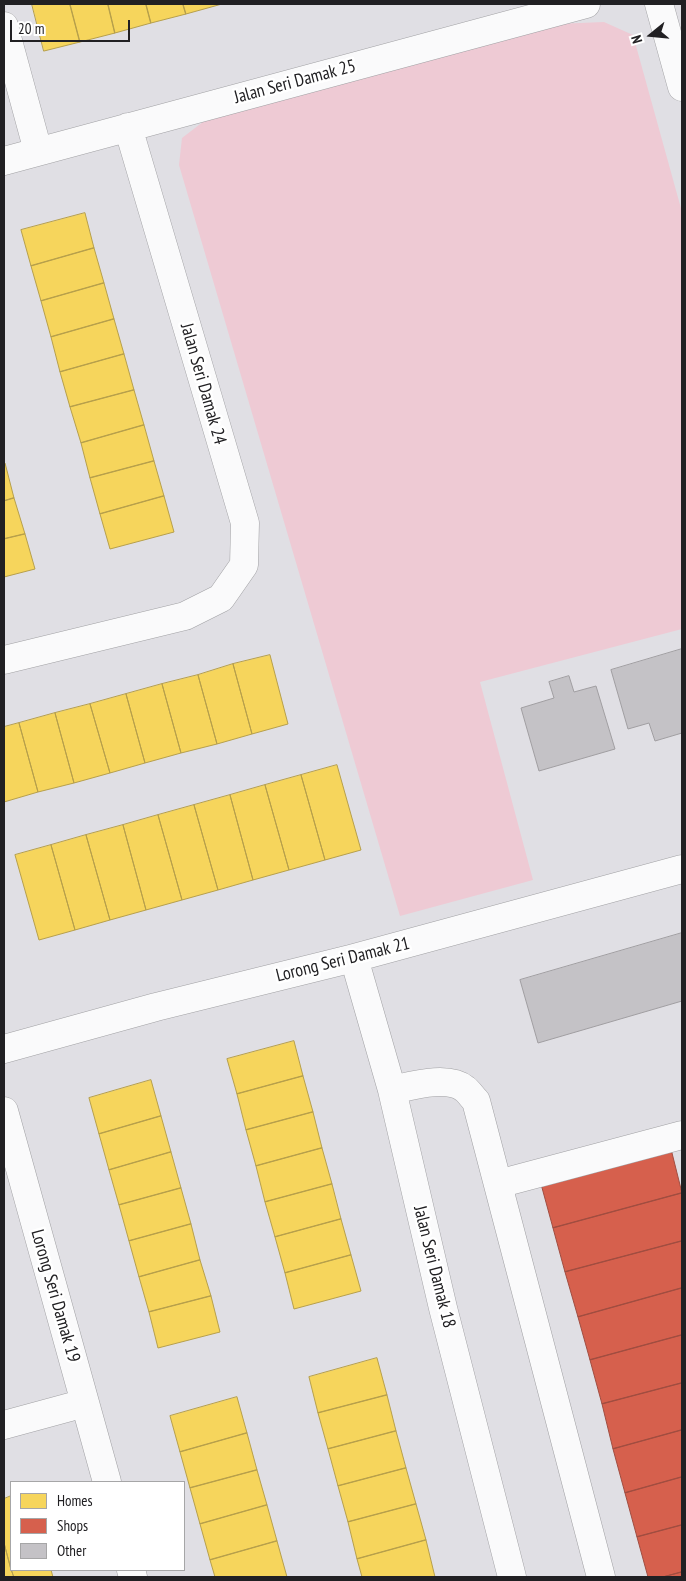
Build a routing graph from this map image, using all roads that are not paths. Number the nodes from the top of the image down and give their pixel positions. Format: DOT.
graph roads {
  1 [pos="586,4"];
  2 [pos="659,4"];
  3 [pos="4,26"];
  4 [pos="682,87"];
  5 [pos="128,127"];
  6 [pos="38,151"];
  7 [pos="4,161"];
  8 [pos="4,660"];
  9 [pos="682,869"];
  10 [pos="354,958"];
  11 [pos="4,1049"];
  12 [pos="392,1090"];
  13 [pos="4,1110"];
  14 [pos="682,1135"];
  15 [pos="498,1184"];
  16 [pos="85,1404"];
  17 [pos="4,1425"];
  18 [pos="107,1481"];
  19 [pos="512,1577"];
  20 [pos="601,1577"];
  1 -- 5 [label="street, Jalan Seri Damak 25"];
  2 -- 4 [label="street"];
  3 -- 6 [label="street"];
  5 -- 6 [label="street, Jalan Seri Damak 25"];
  5 -- 8 [label="street, Jalan Seri Damak 24"];
  6 -- 7 [label="street, Jalan Seri Damak 25"];
  9 -- 10 [label="street, Lorong Seri Damak 21"];
  10 -- 11 [label="street, Lorong Seri Damak 21"];
  10 -- 12 [label="street, Jalan Seri Damak 18"];
  12 -- 15 [label="street"];
  12 -- 19 [label="street, Jalan Seri Damak 18"];
  13 -- 16 [label="street, Lorong Seri Damak 19"];
  14 -- 15 [label="street"];
  15 -- 20 [label="street"];
  16 -- 17 [label="street"];
  16 -- 18 [label="street, Lorong Seri Damak 19"];
}
